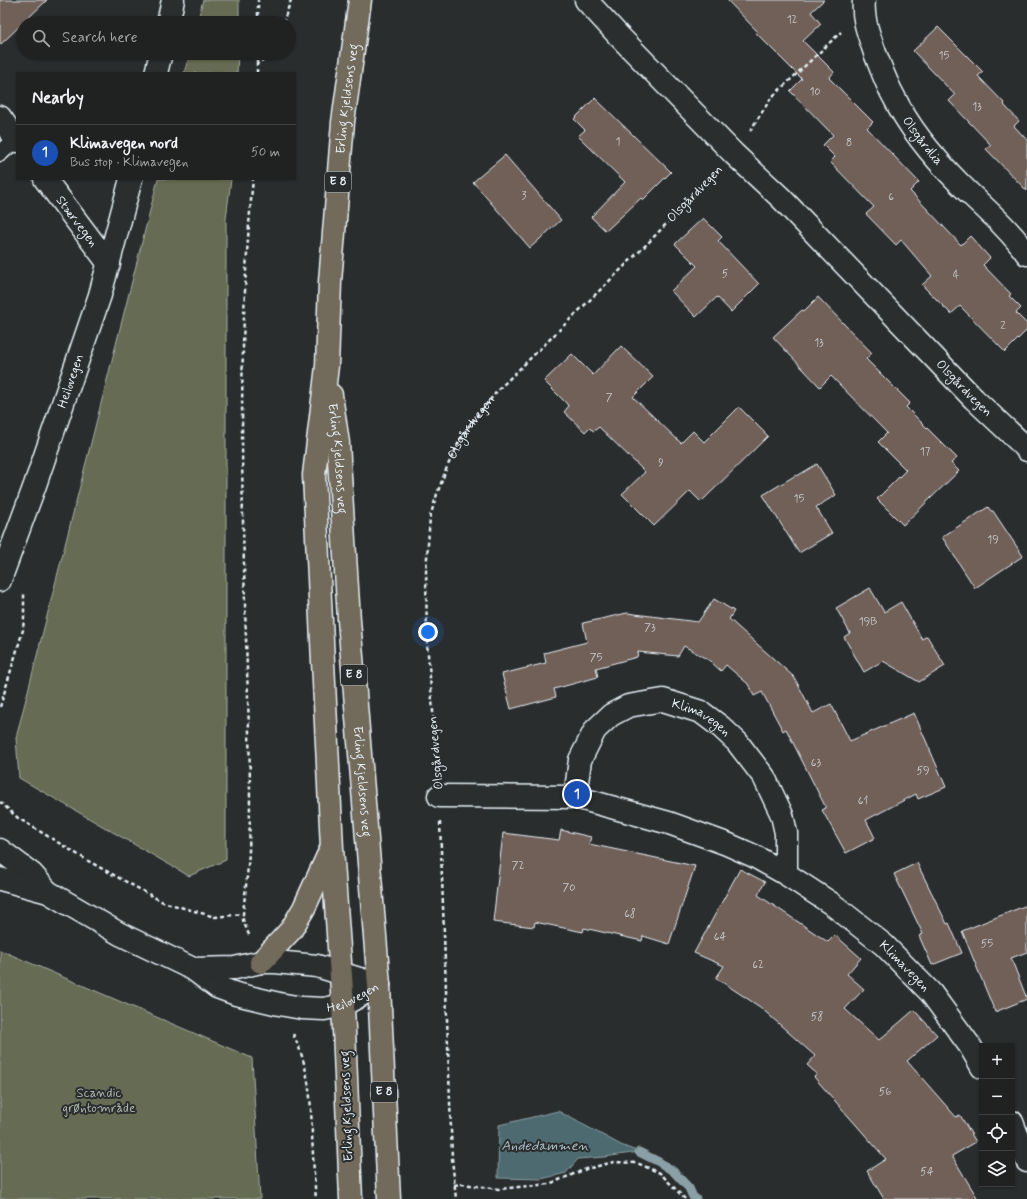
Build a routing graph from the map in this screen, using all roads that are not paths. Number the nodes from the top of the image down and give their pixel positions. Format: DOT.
graph roads {
  1 [pos="173,0"];
  2 [pos="360,0"];
  3 [pos="586,0"];
  4 [pos="863,5"];
  5 [pos="170,16"];
  6 [pos="159,60"];
  7 [pos="156,72"];
  8 [pos="0,117"];
  9 [pos="16,139"];
  10 [pos="16,141"];
  11 [pos="0,154"];
  12 [pos="46,180"];
  13 [pos="131,180"];
  14 [pos="1027,254"];
  15 [pos="108,264"];
  16 [pos="327,366"];
  17 [pos="1026,447"];
  18 [pos="0,580"];
  19 [pos="439,796"];
  20 [pos="575,797"];
  21 [pos="332,848"];
  22 [pos="0,850"];
  23 [pos="786,874"];
  24 [pos="0,878"];
  25 [pos="48,892"];
  26 [pos="261,962"];
  27 [pos="192,970"];
  28 [pos="340,973"];
  29 [pos="379,985"];
  30 [pos="343,1005"];
  31 [pos="979,1062"];
  32 [pos="1015,1130"];
  33 [pos="1027,1161"];
  34 [pos="351,1199"];
  35 [pos="389,1199"];
  1 -- 5 [label="street"];
  2 -- 16 [label="highway, Erling Kjeldsens veg / E 8"];
  3 -- 17 [label="street, Olsgårdvegen"];
  4 -- 14 [label="street, Olsgårdlia"];
  6 -- 7 [label="street"];
  8 -- 9 [label="street"];
  10 -- 11 [label="lane"];
  12 -- 15 [label="street, Stærvegen"];
  13 -- 15 [label="street, Heilovegen"];
  15 -- 18 [label="street, Heilovegen"];
  16 -- 21 [label="highway, Erling Kjeldsens veg / E 8"];
  16 -- 29 [label="highway, Erling Kjeldsens veg / E 8"];
  19 -- 20 [label="street, Klimavegen"];
  20 -- 23 [label="street, Klimavegen"];
  20 -- 23 [label="street, Klimavegen"];
  21 -- 26 [label="highway, E 8"];
  21 -- 28 [label="highway, Erling Kjeldsens veg / E 8"];
  22 -- 25 [label="street, Heilovegen"];
  23 -- 31 [label="street, Klimavegen"];
  24 -- 25 [label="street, Heilovegen"];
  25 -- 27 [label="street, Heilovegen"];
  26 -- 27 [label="street, Heilovegen"];
  26 -- 28 [label="street, Heilovegen"];
  27 -- 30 [label="street, Heilovegen"];
  28 -- 29 [label="street, Heilovegen"];
  28 -- 30 [label="highway, Erling Kjeldsens veg / E 8"];
  29 -- 30 [label="street, Heilovegen"];
  29 -- 35 [label="highway, Erling Kjeldsens veg / E 8"];
  30 -- 34 [label="highway, Erling Kjeldsens veg / E 8"];
  32 -- 33 [label="street"];
}
